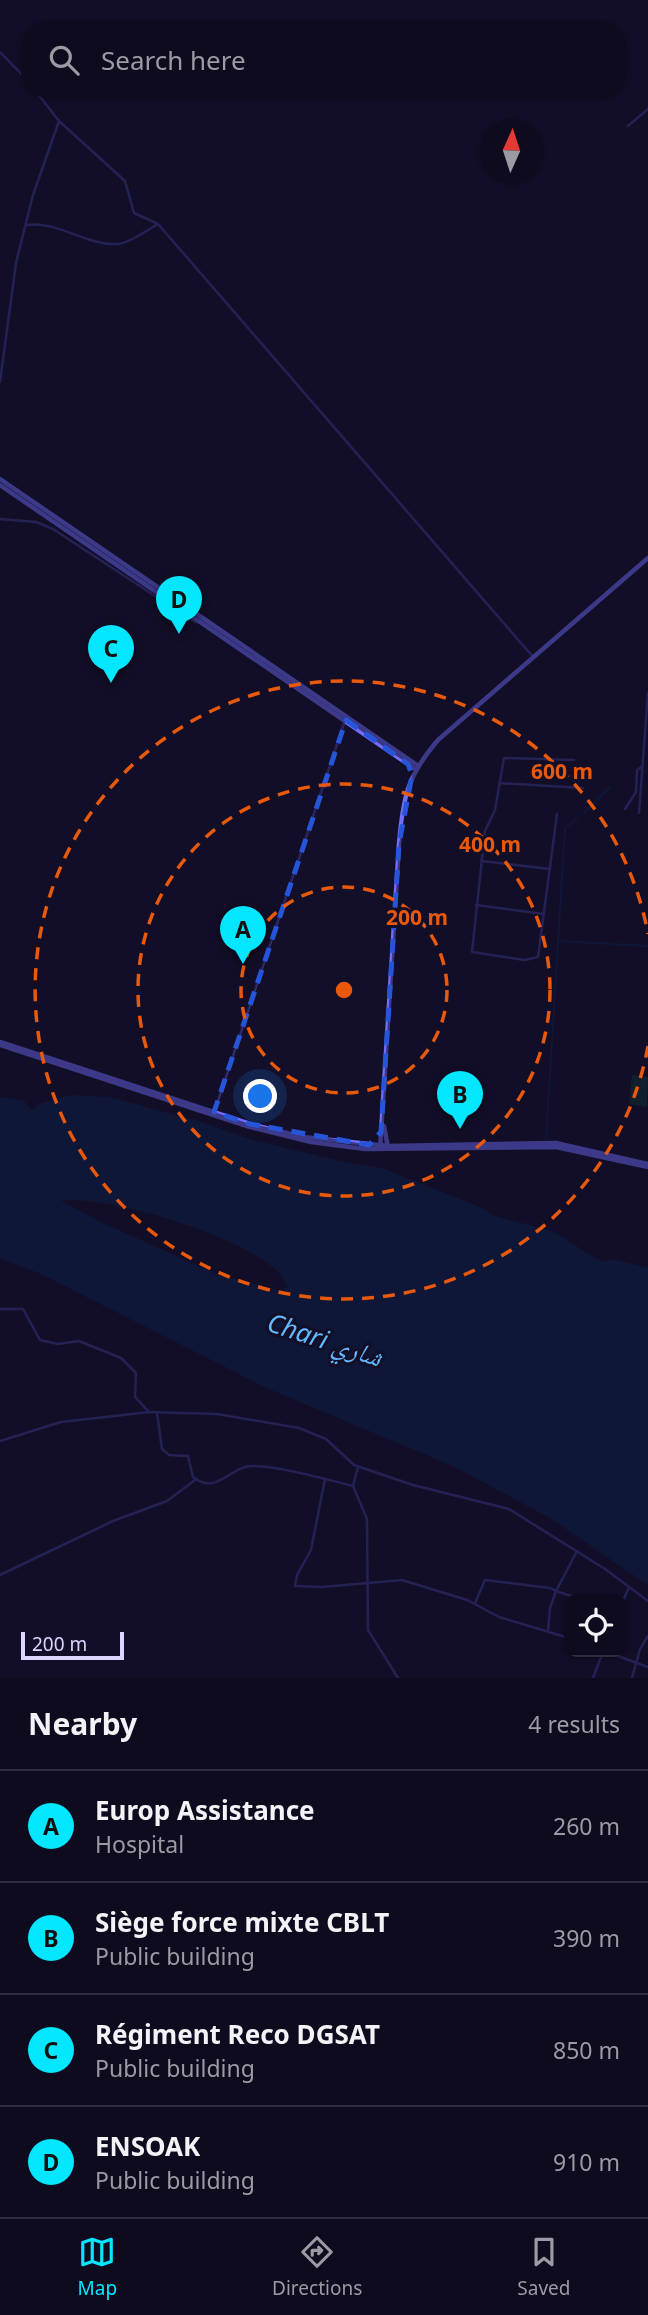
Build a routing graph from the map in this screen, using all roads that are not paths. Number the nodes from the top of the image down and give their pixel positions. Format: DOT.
graph roads {
  1 [pos="0,52"];
  2 [pos="21,74"];
  3 [pos="41,98"];
  4 [pos="648,109"];
  5 [pos="59,121"];
  6 [pos="628,126"];
  7 [pos="158,224"];
  8 [pos="26,225"];
  9 [pos="0,341"];
  10 [pos="6,342"];
  11 [pos="0,382"];
  12 [pos="0,479"];
  13 [pos="0,485"];
  14 [pos="0,519"];
  15 [pos="648,558"];
  16 [pos="203,622"];
  17 [pos="534,658"];
  18 [pos="648,693"];
  19 [pos="346,718"];
  20 [pos="422,759"];
  21 [pos="574,760"];
  22 [pos="410,763"];
  23 [pos="643,766"];
  24 [pos="416,767"];
  25 [pos="412,775"];
  26 [pos="499,783"];
  27 [pos="583,788"];
  28 [pos="625,809"];
  29 [pos="639,813"];
  30 [pos="557,814"];
  31 [pos="481,861"];
  32 [pos="550,869"];
  33 [pos="476,905"];
  34 [pos="544,914"];
  35 [pos="0,1043"];
  36 [pos="213,1114"];
  37 [pos="383,1132"];
  38 [pos="369,1145"];
  39 [pos="397,1145"];
  40 [pos="380,1147"];
  41 [pos="388,1147"];
  42 [pos="648,1166"];
  43 [pos="0,1309"];
  44 [pos="150,1412"];
  45 [pos="157,1413"];
  46 [pos="0,1441"];
  47 [pos="358,1467"];
  48 [pos="325,1479"];
  49 [pos="195,1480"];
  50 [pos="353,1486"];
  51 [pos="577,1551"];
  52 [pos="0,1575"];
  53 [pos="367,1581"];
  54 [pos="629,1587"];
  55 [pos="556,1591"];
  56 [pos="565,1594"];
  57 [pos="626,1594"];
  58 [pos="648,1601"];
  59 [pos="475,1603"];
  60 [pos="548,1631"];
  61 [pos="564,1636"];
  62 [pos="648,1636"];
  63 [pos="603,1657"];
  64 [pos="620,1657"];
  65 [pos="635,1662"];
  66 [pos="648,1667"];
  67 [pos="398,1678"];
  68 [pos="593,1678"];
  69 [pos="632,1678"];
  1 -- 2 [label="street"];
  3 -- 5 [label="street"];
  4 -- 6 [label="street"];
  5 -- 7 [label="street"];
  5 -- 8 [label="street"];
  7 -- 8 [label="street"];
  7 -- 17 [label="street"];
  8 -- 10 [label="street"];
  9 -- 10 [label="street"];
  10 -- 11 [label="street"];
  12 -- 16 [label="main road"];
  13 -- 16 [label="main road"];
  14 -- 16 [label="street"];
  15 -- 17 [label="main road"];
  16 -- 19 [label="main road"];
  17 -- 20 [label="main road"];
  18 -- 23 [label="street"];
  19 -- 22 [label="main road"];
  19 -- 36 [label="street"];
  20 -- 22 [label="main road"];
  20 -- 24 [label="main road"];
  21 -- 26 [label="street"];
  22 -- 24 [label="main road"];
  22 -- 25 [label="main road"];
  23 -- 28 [label="street"];
  23 -- 29 [label="street"];
  24 -- 25 [label="main road"];
  25 -- 37 [label="main road"];
  26 -- 27 [label="street"];
  26 -- 31 [label="street"];
  30 -- 32 [label="street"];
  31 -- 32 [label="street"];
  31 -- 33 [label="street"];
  32 -- 34 [label="street"];
  33 -- 34 [label="street"];
  33 -- 34 [label="street"];
  35 -- 36 [label="main road"];
  36 -- 38 [label="main road"];
  36 -- 40 [label="main road"];
  37 -- 38 [label="main road"];
  37 -- 39 [label="main road"];
  37 -- 40 [label="main road"];
  37 -- 41 [label="main road"];
  38 -- 40 [label="main road"];
  39 -- 41 [label="main road"];
  39 -- 42 [label="main road"];
  40 -- 41 [label="main road"];
  41 -- 42 [label="main road"];
  43 -- 44 [label="street"];
  44 -- 45 [label="street"];
  44 -- 46 [label="street"];
  45 -- 47 [label="street"];
  45 -- 49 [label="street"];
  47 -- 50 [label="street"];
  47 -- 51 [label="street"];
  48 -- 49 [label="street"];
  48 -- 50 [label="street"];
  48 -- 53 [label="street"];
  49 -- 52 [label="street"];
  50 -- 53 [label="street"];
  51 -- 54 [label="street"];
  51 -- 55 [label="street"];
  53 -- 59 [label="street"];
  53 -- 67 [label="street"];
  54 -- 57 [label="street"];
  54 -- 58 [label="street"];
  55 -- 56 [label="street"];
  55 -- 59 [label="street"];
  55 -- 60 [label="street"];
  59 -- 60 [label="street"];
  60 -- 61 [label="street"];
  62 -- 65 [label="street"];
  63 -- 68 [label="street"];
  64 -- 65 [label="street"];
  65 -- 66 [label="street"];
  65 -- 69 [label="street"];
}
